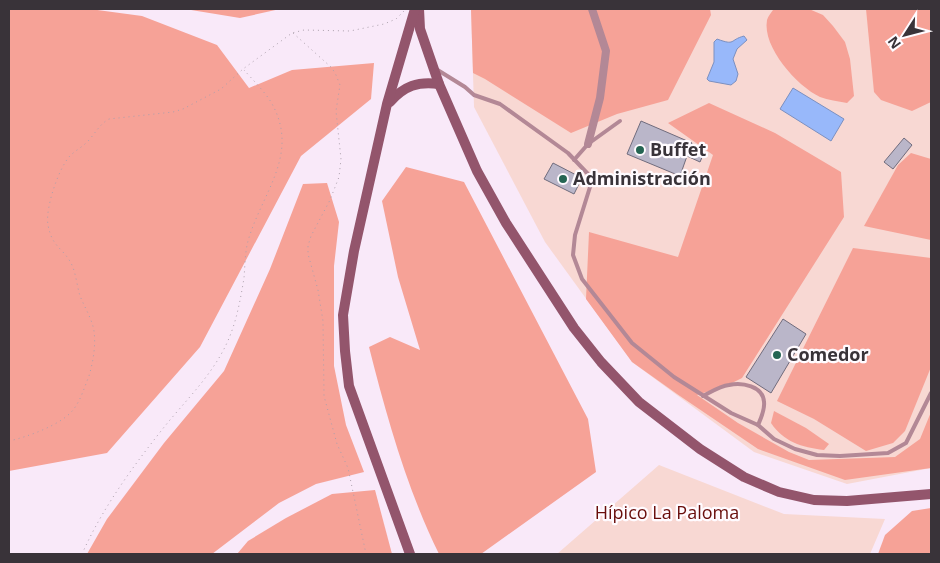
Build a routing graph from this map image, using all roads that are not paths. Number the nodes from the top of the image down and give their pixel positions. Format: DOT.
graph roads {
  1 [pos="415,9"];
  2 [pos="419,9"];
  3 [pos="592,9"];
  4 [pos="432,66"];
  5 [pos="439,84"];
  6 [pos="387,104"];
  7 [pos="620,121"];
  8 [pos="588,144"];
  9 [pos="574,160"];
  10 [pos="931,393"];
  11 [pos="703,396"];
  12 [pos="758,425"];
  13 [pos="931,494"];
  14 [pos="410,554"];
  1 -- 6 [label="street"];
  2 -- 4 [label="street"];
  3 -- 8 [label="street"];
  4 -- 5 [label="street"];
  4 -- 9 [label="lane"];
  5 -- 6 [label="street"];
  5 -- 13 [label="street"];
  6 -- 14 [label="street"];
  7 -- 8 [label="lane"];
  8 -- 9 [label="lane"];
  9 -- 11 [label="lane"];
  10 -- 12 [label="lane"];
  11 -- 12 [label="lane"];
  11 -- 12 [label="lane"];
}
